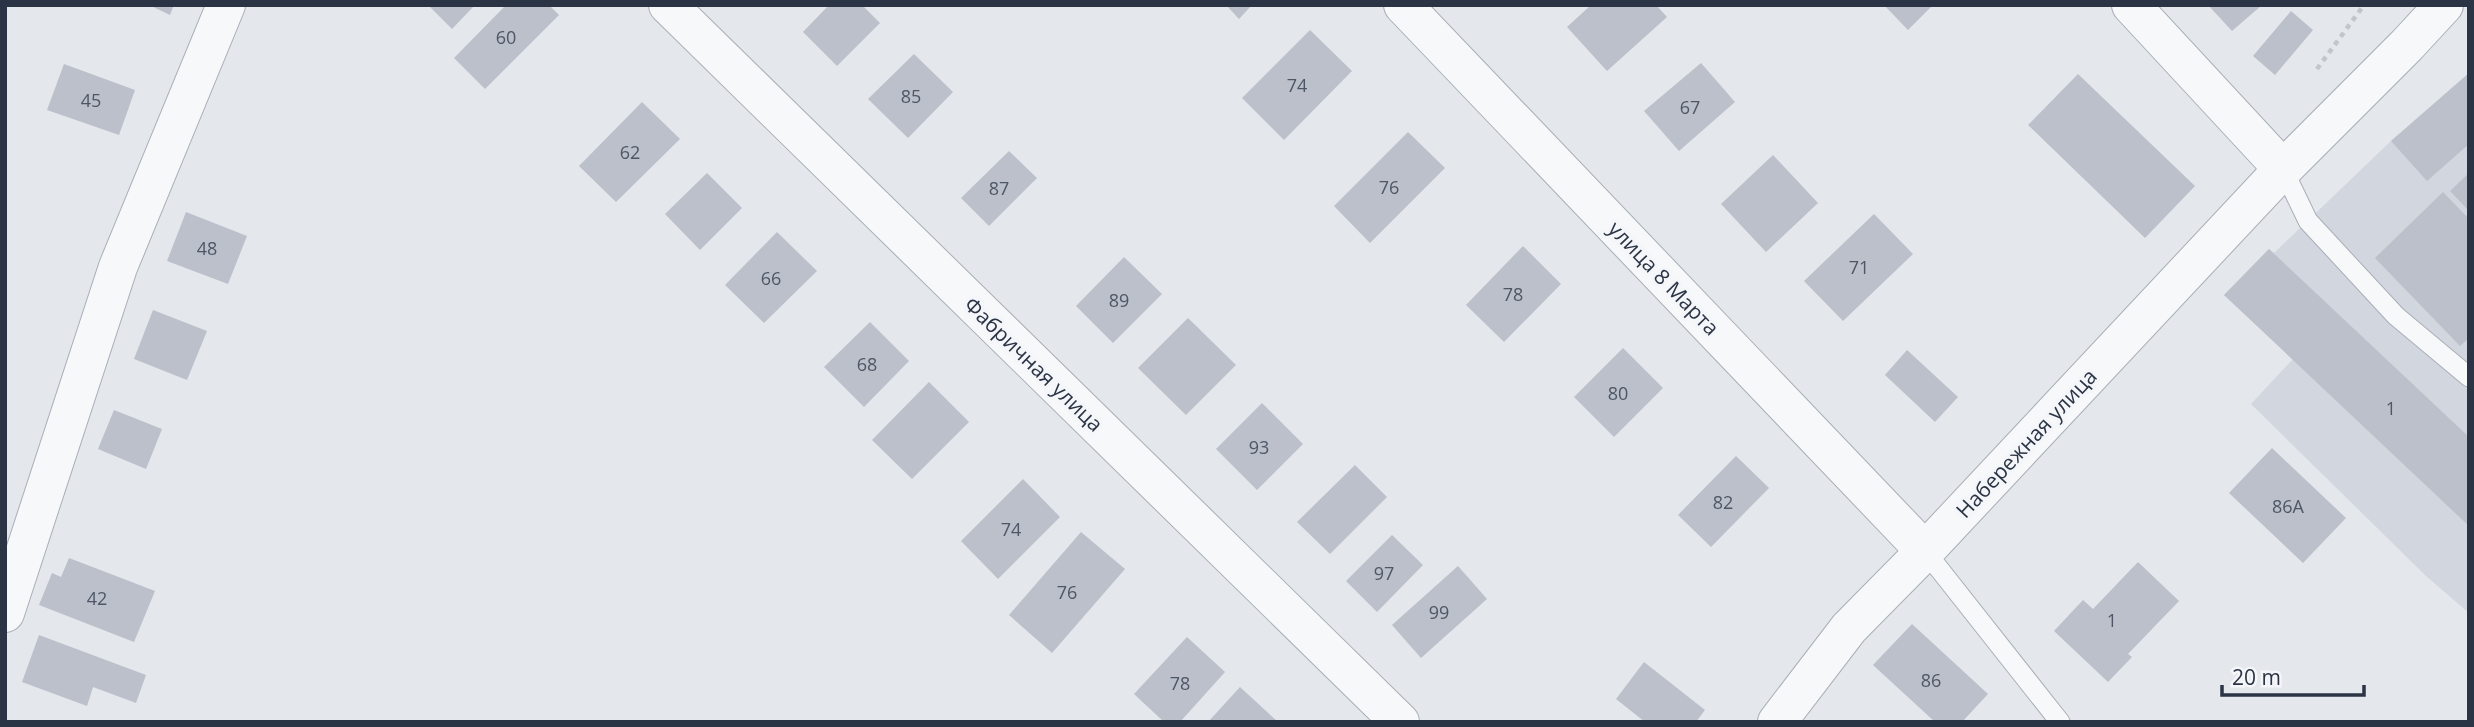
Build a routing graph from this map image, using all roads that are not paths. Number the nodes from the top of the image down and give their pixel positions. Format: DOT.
graph roads {
  1 [pos="226,5"];
  2 [pos="668,5"];
  3 [pos="1403,5"];
  4 [pos="2131,5"];
  5 [pos="2444,5"];
  6 [pos="2283,169"];
  7 [pos="2469,377"];
  8 [pos="1925,551"];
  9 [pos="5,613"];
  10 [pos="1400,722"];
  11 [pos="1777,722"];
  12 [pos="2060,722"];
  1 -- 9 [label="street"];
  2 -- 10 [label="street, Фабричная улица"];
  3 -- 8 [label="street, улица 8 Марта"];
  4 -- 6 [label="street"];
  5 -- 6 [label="street, Набережная улица"];
  6 -- 7 [label="lane"];
  6 -- 8 [label="street, Набережная улица"];
  8 -- 11 [label="street, Набережная улица"];
  8 -- 12 [label="lane"];
}
